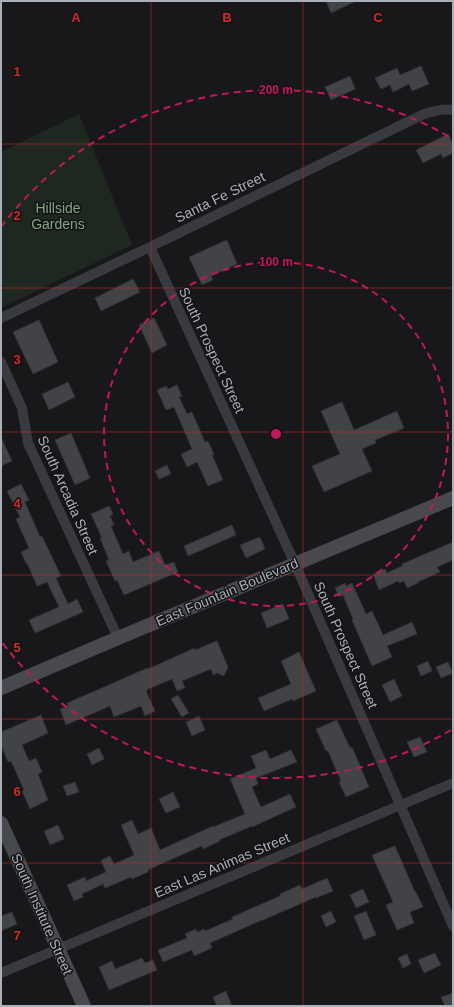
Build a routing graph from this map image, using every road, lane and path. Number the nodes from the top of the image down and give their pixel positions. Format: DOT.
graph roads {
  1 [pos="453,110"];
  2 [pos="150,247"];
  3 [pos="1,318"];
  4 [pos="1,362"];
  5 [pos="453,498"];
  6 [pos="295,564"];
  7 [pos="118,638"];
  8 [pos="1,688"];
  9 [pos="453,783"];
  10 [pos="401,805"];
  11 [pos="1,823"];
  12 [pos="453,926"];
  13 [pos="58,949"];
  14 [pos="1,973"];
  15 [pos="84,1006"];
  1 -- 2 [label="street, Santa Fe Street"];
  2 -- 3 [label="street, Santa Fe Street"];
  2 -- 6 [label="street, South Prospect Street"];
  4 -- 7 [label="street, South Arcadia Street"];
  5 -- 6 [label="main road, East Fountain Boulevard"];
  6 -- 7 [label="main road, East Fountain Boulevard"];
  6 -- 10 [label="street, South Prospect Street"];
  7 -- 8 [label="main road, East Fountain Boulevard"];
  9 -- 10 [label="street, East Las Animas Street"];
  10 -- 12 [label="street, South Prospect Street"];
  10 -- 13 [label="street, East Las Animas Street"];
  11 -- 13 [label="main road, South Institute Street"];
  13 -- 14 [label="street, East Las Animas Street"];
  13 -- 15 [label="main road, South Institute Street"];
}
